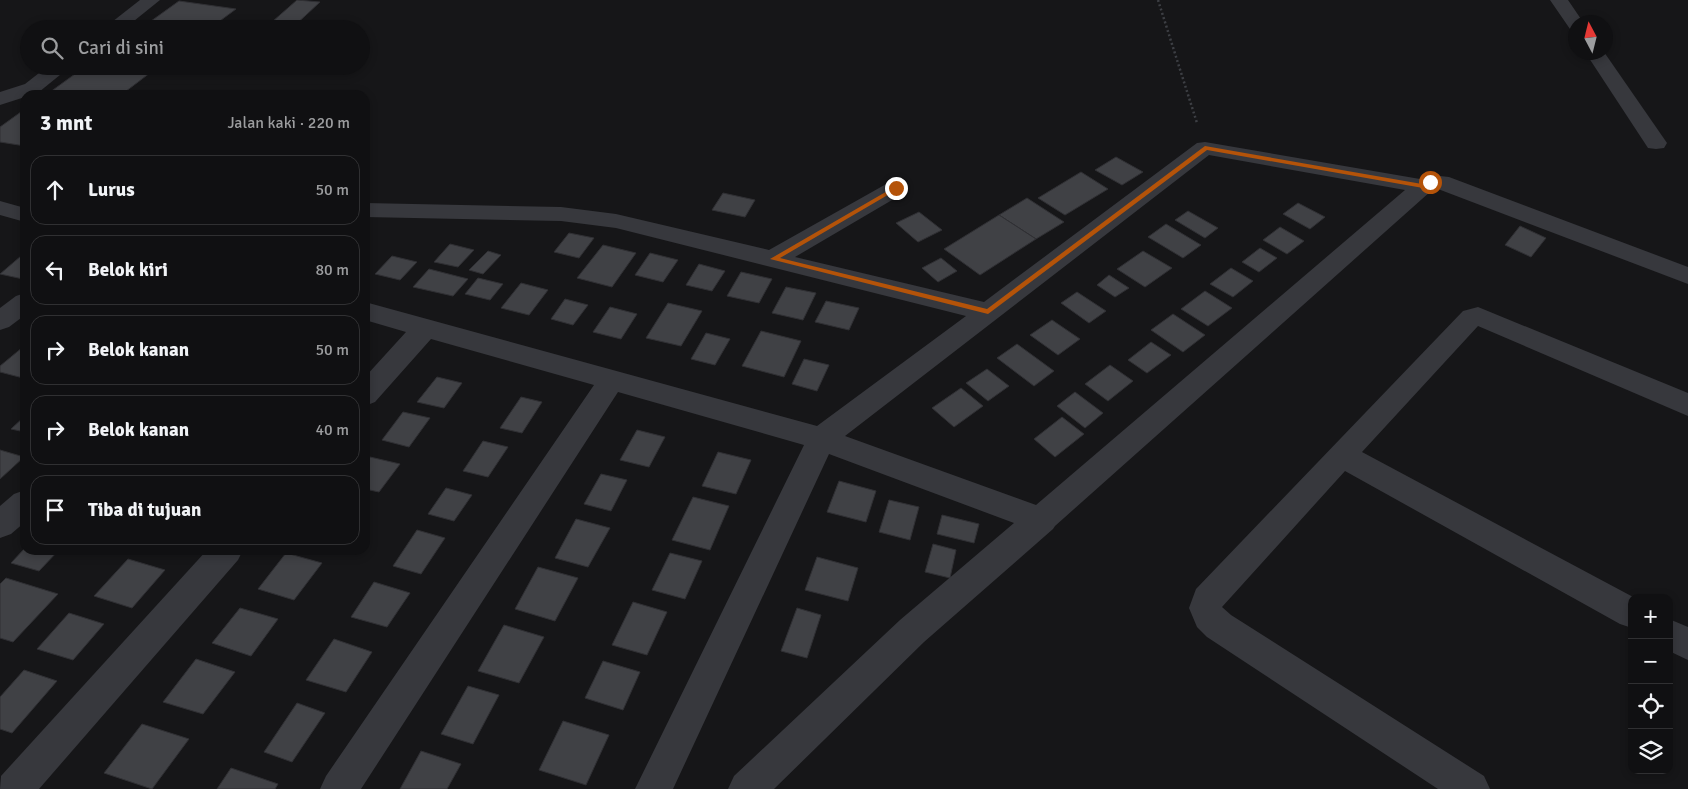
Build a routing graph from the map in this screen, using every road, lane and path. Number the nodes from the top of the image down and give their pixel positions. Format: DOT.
graph roads {
  1 [pos="151,0"];
  2 [pos="1158,0"];
  3 [pos="1559,0"];
  4 [pos="1569,15"];
  5 [pos="124,20"];
  6 [pos="1599,60"];
  7 [pos="50,75"];
  8 [pos="26,90"];
  9 [pos="20,92"];
  10 [pos="0,99"];
  11 [pos="1656,143"];
  12 [pos="1205,148"];
  13 [pos="1423,186"];
  14 [pos="896,188"];
  15 [pos="0,208"];
  16 [pos="370,210"];
  17 [pos="20,214"];
  18 [pos="773,259"];
  19 [pos="1688,276"];
  20 [pos="20,306"];
  21 [pos="370,312"];
  22 [pos="988,312"];
  23 [pos="0,321"];
  24 [pos="425,328"];
  25 [pos="612,380"];
  26 [pos="370,389"];
  27 [pos="1688,405"];
  28 [pos="821,439"];
  29 [pos="1342,455"];
  30 [pos="20,508"];
  31 [pos="1042,520"];
  32 [pos="0,526"];
  33 [pos="223,555"];
  34 [pos="1628,611"];
  35 [pos="1673,636"];
  36 [pos="1688,644"];
  37 [pos="14,789"];
  38 [pos="339,789"];
  39 [pos="654,789"];
  40 [pos="747,789"];
  41 [pos="1471,789"];
  1 -- 5 [label="street"];
  2 -- 12 [label="path"];
  3 -- 4 [label="street"];
  6 -- 11 [label="street"];
  7 -- 8 [label="street"];
  9 -- 10 [label="street"];
  12 -- 13 [label="street"];
  12 -- 22 [label="street"];
  13 -- 19 [label="street"];
  13 -- 31 [label="street"];
  14 -- 18 [label="street"];
  15 -- 17 [label="street"];
  16 -- 18 [label="street"];
  18 -- 22 [label="street"];
  20 -- 23 [label="street"];
  21 -- 24 [label="street"];
  22 -- 28 [label="street"];
  24 -- 25 [label="street"];
  24 -- 26 [label="street"];
  25 -- 28 [label="street"];
  25 -- 38 [label="street"];
  27 -- 29 [label="street"];
  28 -- 31 [label="street"];
  28 -- 39 [label="street"];
  29 -- 34 [label="street"];
  29 -- 41 [label="street"];
  30 -- 32 [label="street"];
  31 -- 40 [label="street"];
  33 -- 37 [label="street"];
  35 -- 36 [label="street"];
}
